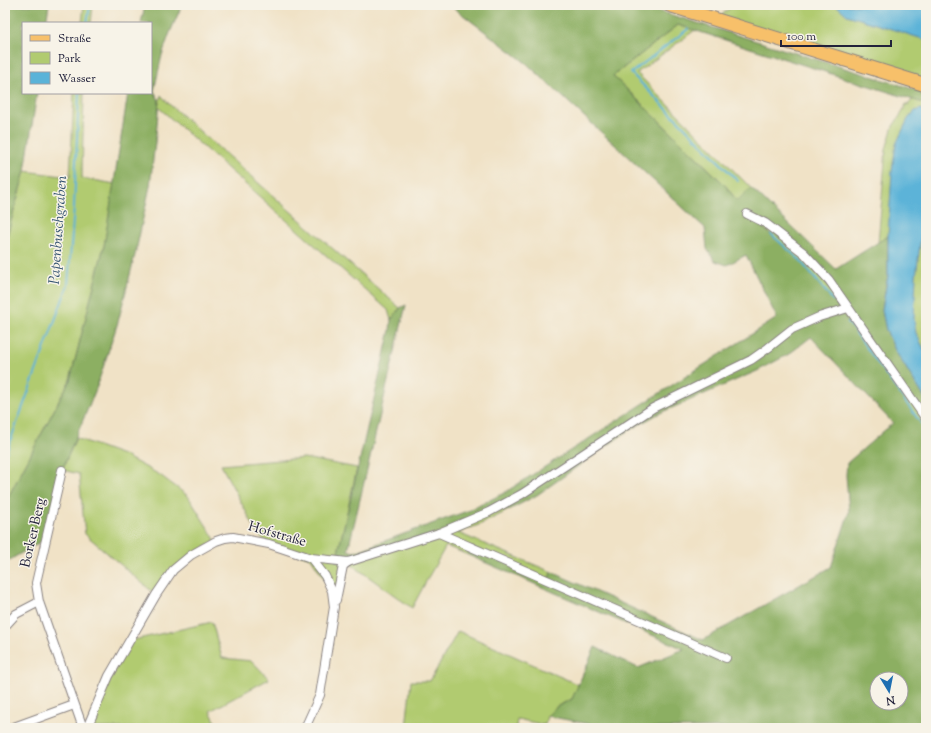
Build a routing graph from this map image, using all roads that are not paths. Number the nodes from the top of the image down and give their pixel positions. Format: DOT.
graph roads {
  1 [pos="669,5"];
  2 [pos="926,85"];
  3 [pos="747,214"];
  4 [pos="848,308"];
  5 [pos="926,419"];
  6 [pos="62,470"];
  7 [pos="439,533"];
  8 [pos="311,558"];
  9 [pos="348,562"];
  10 [pos="39,602"];
  11 [pos="334,607"];
  12 [pos="5,626"];
  13 [pos="726,658"];
  14 [pos="74,704"];
  15 [pos="11,728"];
  16 [pos="83,728"];
  17 [pos="87,728"];
  18 [pos="305,728"];
  1 -- 2 [label="main road"];
  3 -- 4 [label="street"];
  4 -- 5 [label="street"];
  4 -- 7 [label="street"];
  6 -- 10 [label="street, Borker Berg"];
  7 -- 9 [label="street"];
  7 -- 13 [label="street"];
  8 -- 9 [label="street"];
  8 -- 11 [label="street, Hofstraße"];
  8 -- 17 [label="street, Hofstraße"];
  9 -- 11 [label="street"];
  10 -- 12 [label="street"];
  10 -- 14 [label="street, Borker Berg"];
  11 -- 18 [label="street, Hofstraße"];
  14 -- 15 [label="street"];
  14 -- 16 [label="street, Borker Berg"];
}
